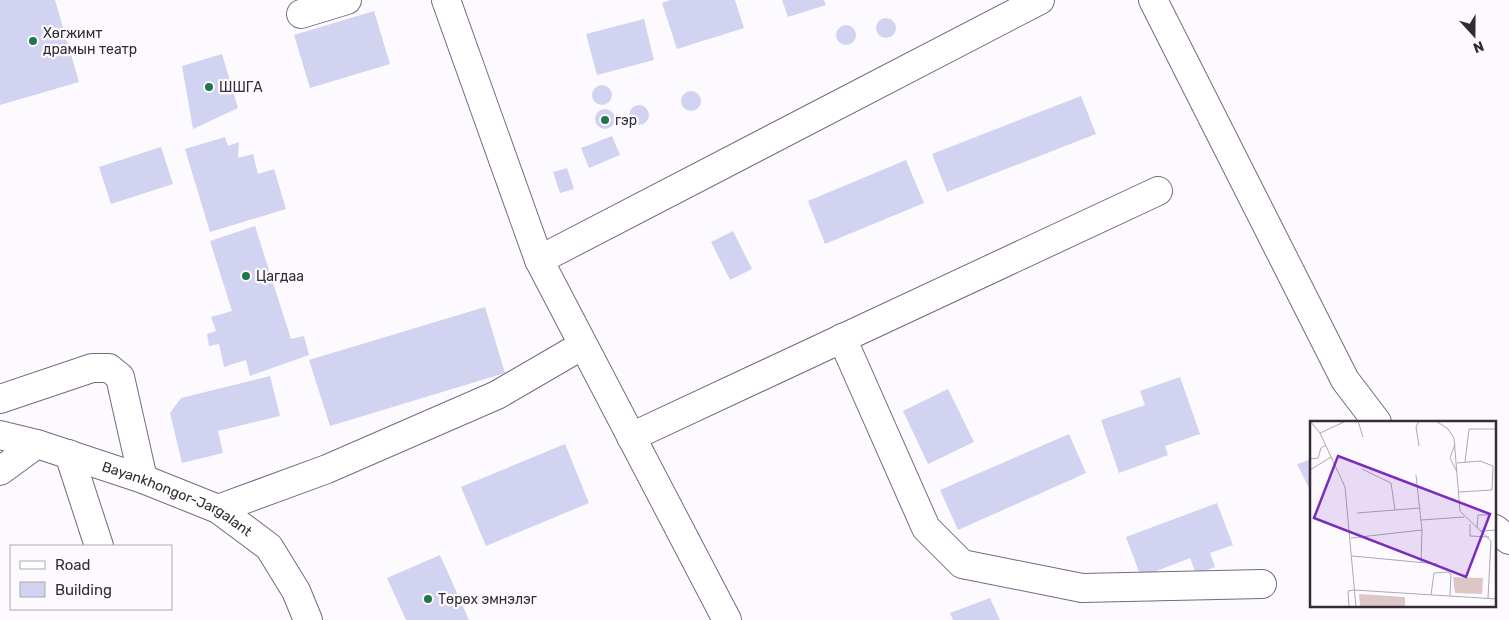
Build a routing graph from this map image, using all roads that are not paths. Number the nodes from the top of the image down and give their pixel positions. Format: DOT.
graph roads {
  1 [pos="347,0"];
  2 [pos="446,0"];
  3 [pos="1040,0"];
  4 [pos="1153,0"];
  5 [pos="301,14"];
  6 [pos="1158,191"];
  7 [pos="539,260"];
  8 [pos="842,338"];
  9 [pos="583,345"];
  10 [pos="0,399"];
  11 [pos="1376,421"];
  12 [pos="0,434"];
  13 [pos="631,437"];
  14 [pos="37,444"];
  15 [pos="69,454"];
  16 [pos="0,471"];
  17 [pos="143,479"];
  18 [pos="218,508"];
  19 [pos="1496,530"];
  20 [pos="1509,540"];
  21 [pos="100,545"];
  22 [pos="1262,584"];
  23 [pos="308,620"];
  24 [pos="727,620"];
  1 -- 5 [label="street"];
  2 -- 7 [label="street"];
  3 -- 7 [label="street"];
  4 -- 11 [label="street"];
  6 -- 8 [label="street"];
  7 -- 9 [label="street"];
  8 -- 13 [label="street"];
  8 -- 22 [label="street"];
  9 -- 13 [label="street"];
  9 -- 18 [label="street"];
  10 -- 17 [label="street"];
  12 -- 14 [label="street, Bayankhongor-Jargalant"];
  13 -- 24 [label="street"];
  14 -- 15 [label="street, Bayankhongor-Jargalant"];
  14 -- 16 [label="street"];
  15 -- 17 [label="street, Bayankhongor-Jargalant"];
  15 -- 21 [label="street"];
  17 -- 18 [label="street, Bayankhongor-Jargalant"];
  18 -- 23 [label="street, Bayankhongor-Jargalant"];
  19 -- 20 [label="street"];
}
